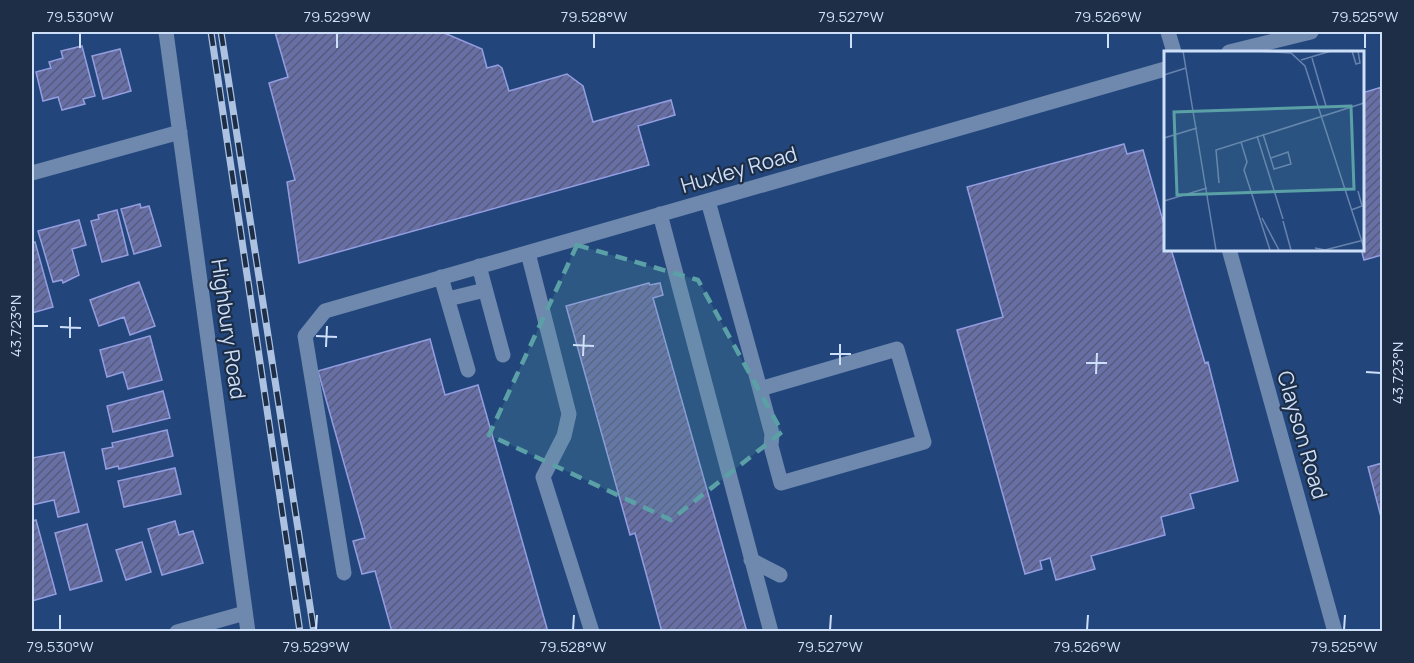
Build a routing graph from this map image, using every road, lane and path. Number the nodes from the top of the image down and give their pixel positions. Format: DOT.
graph roads {
  1 [pos="166,32"];
  2 [pos="1168,32"];
  3 [pos="1311,32"];
  4 [pos="1174,51"];
  5 [pos="1233,51"];
  6 [pos="1164,69"];
  7 [pos="180,132"];
  8 [pos="32,172"];
  9 [pos="708,201"];
  10 [pos="660,214"];
  11 [pos="1229,250"];
  12 [pos="528,252"];
  13 [pos="478,266"];
  14 [pos="441,277"];
  15 [pos="485,290"];
  16 [pos="448,299"];
  17 [pos="503,355"];
  18 [pos="468,370"];
  19 [pos="760,389"];
  20 [pos="751,560"];
  21 [pos="344,573"];
  22 [pos="780,575"];
  23 [pos="245,613"];
  24 [pos="177,632"];
  25 [pos="248,632"];
  26 [pos="592,632"];
  27 [pos="771,632"];
  28 [pos="1335,632"];
  1 -- 7 [label="street, Highbury Road"];
  2 -- 4 [label="street"];
  3 -- 5 [label="street"];
  6 -- 9 [label="street, Huxley Road"];
  7 -- 8 [label="street"];
  7 -- 23 [label="street, Highbury Road"];
  9 -- 10 [label="street, Huxley Road"];
  9 -- 19 [label="street"];
  10 -- 12 [label="street, Huxley Road"];
  10 -- 20 [label="street"];
  11 -- 28 [label="street, Clayson Road"];
  12 -- 13 [label="street, Huxley Road"];
  12 -- 26 [label="street"];
  13 -- 14 [label="street, Huxley Road"];
  13 -- 15 [label="street"];
  14 -- 16 [label="street"];
  14 -- 21 [label="street, Huxley Road"];
  15 -- 16 [label="street"];
  15 -- 17 [label="street"];
  16 -- 18 [label="street"];
  19 -- 19 [label="street"];
  20 -- 22 [label="street"];
  20 -- 27 [label="street"];
  23 -- 24 [label="street"];
  23 -- 25 [label="street, Highbury Road"];
}
